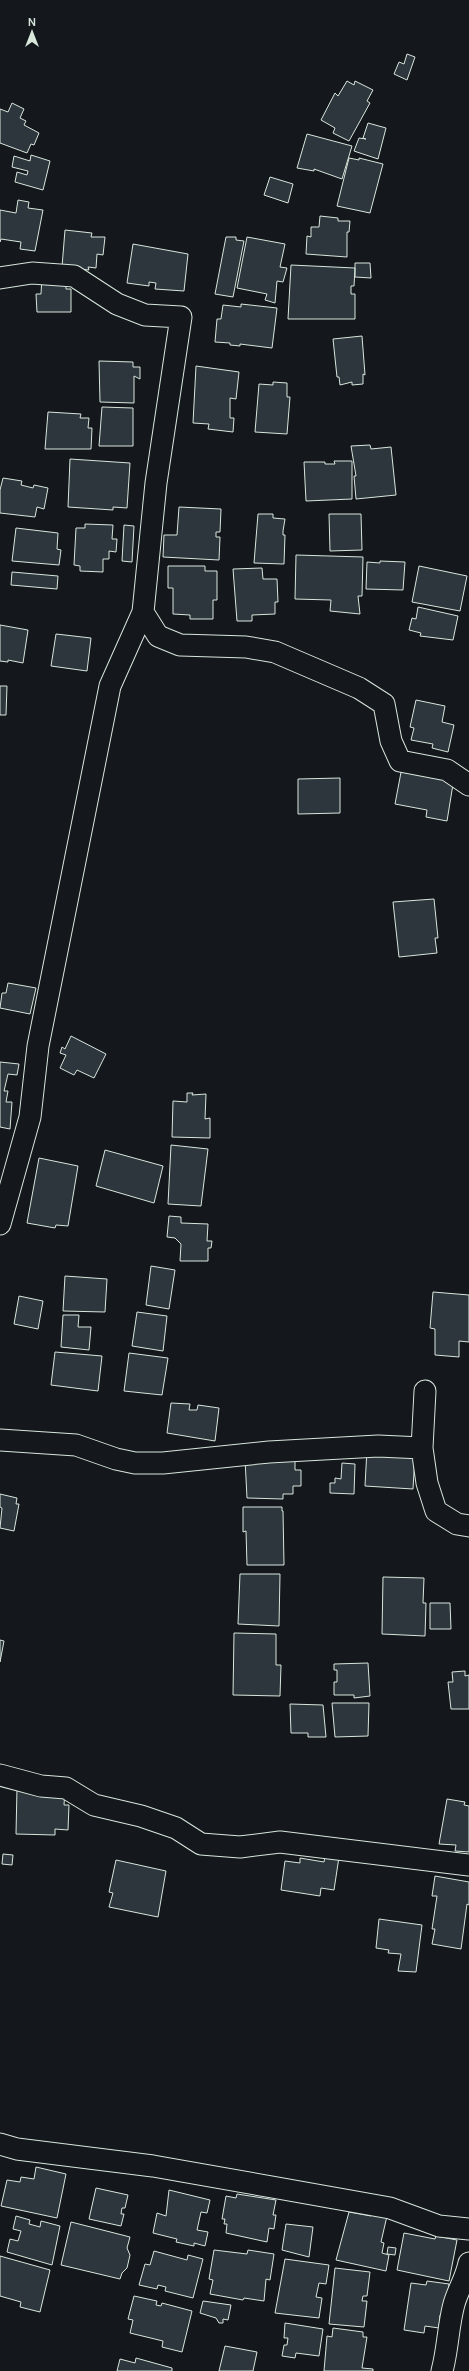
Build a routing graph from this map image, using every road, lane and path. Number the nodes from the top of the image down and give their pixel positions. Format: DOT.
graph roads {
  1 [pos="0,278"];
  2 [pos="143,612"];
  3 [pos="469,785"];
  4 [pos="0,1224"];
  5 [pos="425,1391"];
  6 [pos="0,1440"];
  7 [pos="422,1448"];
  8 [pos="469,1526"];
  9 [pos="0,1775"];
  10 [pos="469,1865"];
  11 [pos="0,2144"];
  12 [pos="469,2229"];
  13 [pos="469,2263"];
  14 [pos="442,2371"];
  1 -- 2 [label="street"];
  2 -- 3 [label="street"];
  2 -- 4 [label="street"];
  5 -- 7 [label="street"];
  6 -- 7 [label="street"];
  7 -- 8 [label="street"];
  9 -- 10 [label="street"];
  11 -- 12 [label="street"];
  13 -- 14 [label="street"];
}
